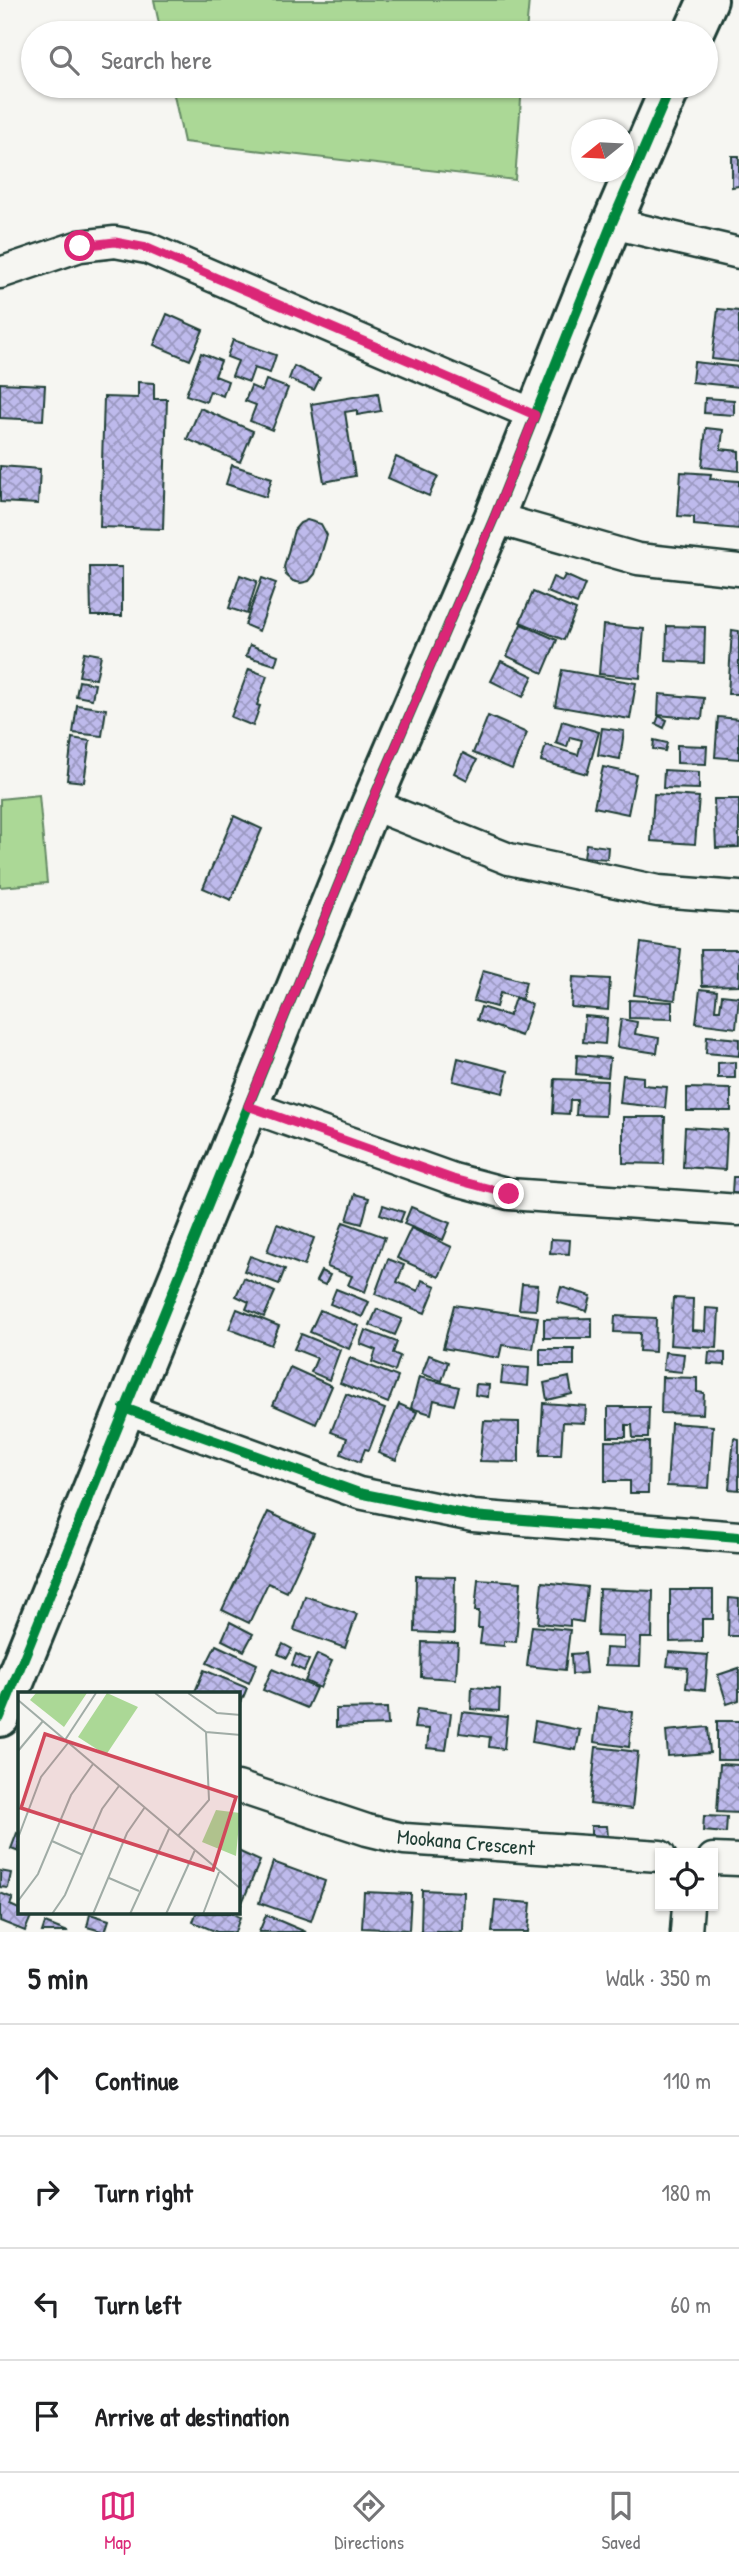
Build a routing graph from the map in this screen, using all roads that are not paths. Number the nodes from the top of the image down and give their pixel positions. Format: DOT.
graph roads {
  1 [pos="708,0"];
  2 [pos="699,21"];
  3 [pos="666,98"];
  4 [pos="612,223"];
  5 [pos="739,253"];
  6 [pos="0,273"];
  7 [pos="535,415"];
  8 [pos="494,518"];
  9 [pos="739,570"];
  10 [pos="371,804"];
  11 [pos="739,897"];
  12 [pos="248,1106"];
  13 [pos="739,1210"];
  14 [pos="124,1408"];
  15 [pos="739,1537"];
  16 [pos="9,1709"];
  17 [pos="240,1788"];
  18 [pos="655,1856"];
  19 [pos="718,1859"];
  20 [pos="739,1860"];
  21 [pos="688,1911"];
  22 [pos="686,1932"];
  1 -- 2 [label="street"];
  3 -- 4 [label="street"];
  4 -- 5 [label="street"];
  4 -- 7 [label="street"];
  6 -- 7 [label="street"];
  7 -- 8 [label="street"];
  8 -- 9 [label="street"];
  8 -- 10 [label="street"];
  10 -- 11 [label="street"];
  10 -- 12 [label="street"];
  12 -- 13 [label="street"];
  12 -- 14 [label="street"];
  14 -- 15 [label="street"];
  14 -- 16 [label="street"];
  17 -- 18 [label="street, Mookana Crescent"];
  19 -- 20 [label="street"];
  21 -- 22 [label="street"];
}
